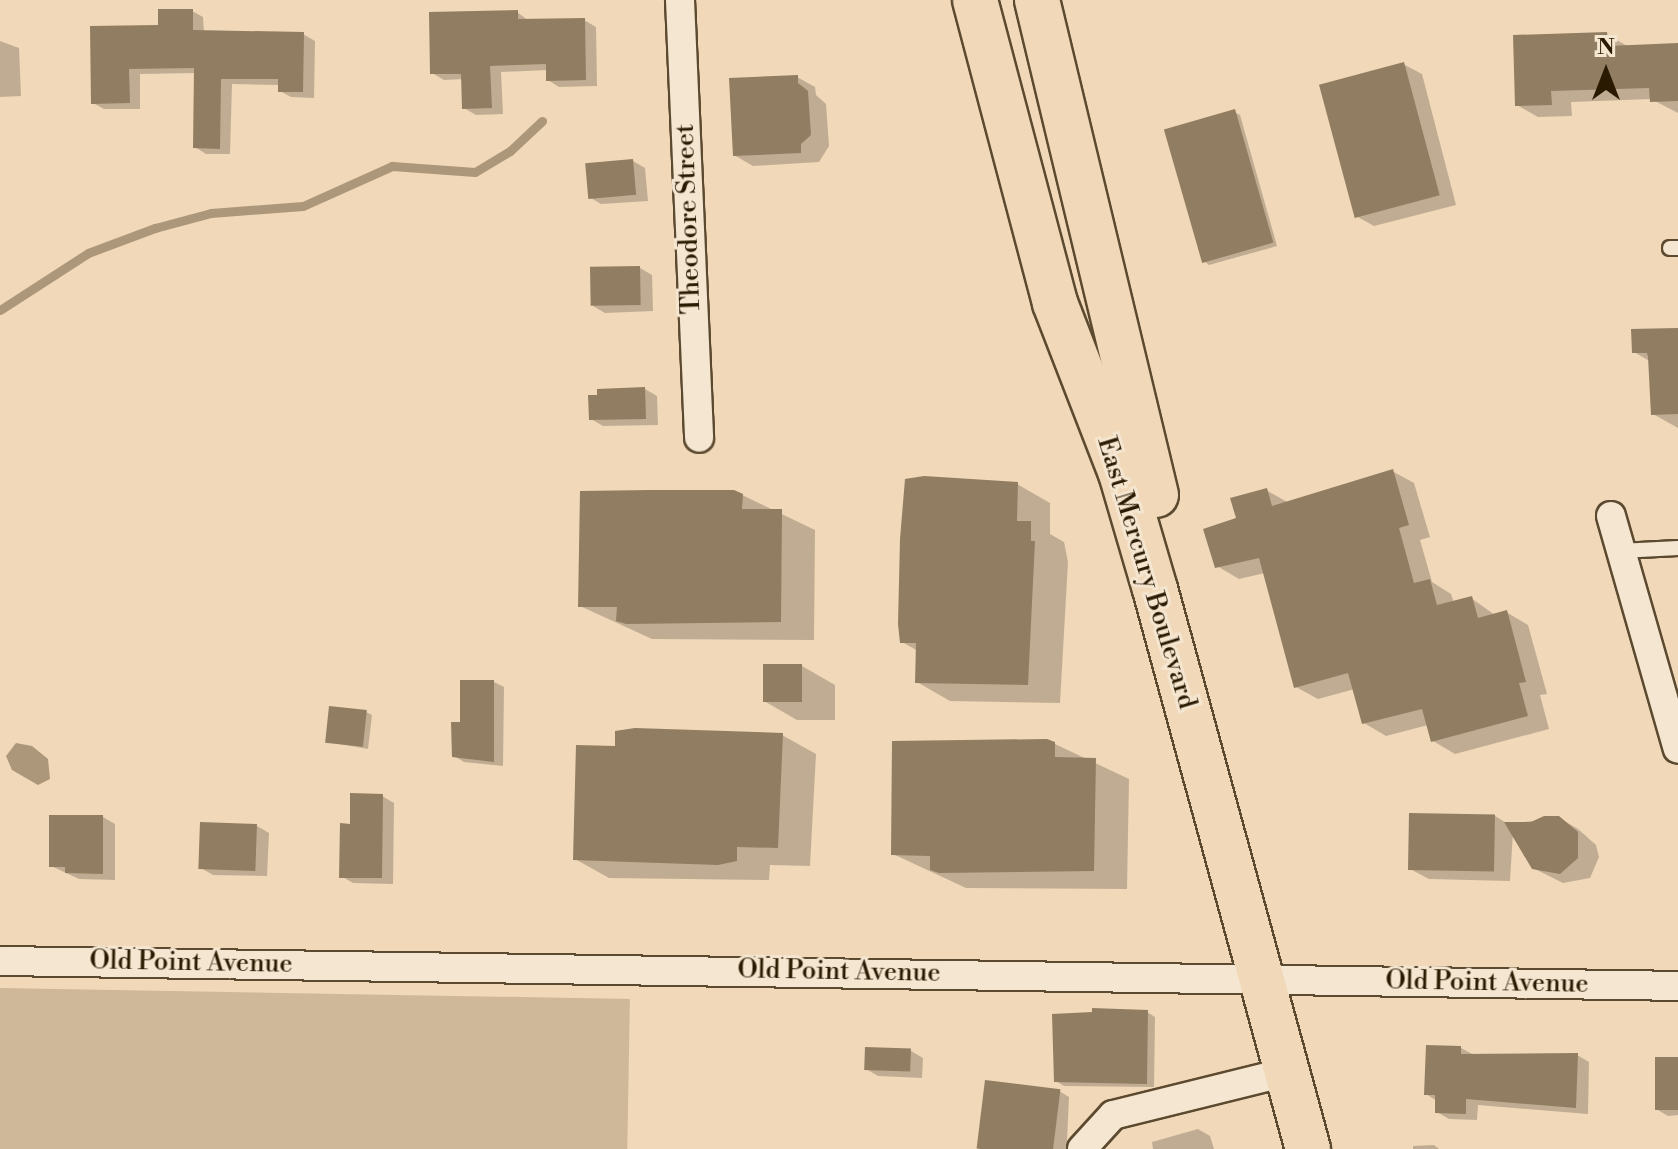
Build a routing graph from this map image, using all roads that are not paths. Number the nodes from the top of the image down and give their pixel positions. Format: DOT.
graph roads {
  1 [pos="680,0"];
  2 [pos="975,0"];
  3 [pos="1037,0"];
  4 [pos="699,438"];
  5 [pos="1611,516"];
  6 [pos="1678,548"];
  7 [pos="1620,551"];
  8 [pos="1678,749"];
  9 [pos="0,961"];
  10 [pos="1276,979"];
  11 [pos="1678,986"];
  12 [pos="1287,1072"];
  13 [pos="1082,1149"];
  14 [pos="1308,1149"];
  15 [pos="1338,1149"];
  1 -- 4 [label="street, Theodore Street"];
  2 -- 10 [label="main road, East Mercury Boulevard"];
  3 -- 10 [label="main road, East Mercury Boulevard"];
  5 -- 7 [label="street"];
  6 -- 7 [label="lane"];
  7 -- 8 [label="street"];
  9 -- 10 [label="street, Old Point Avenue"];
  10 -- 11 [label="street, Old Point Avenue"];
  10 -- 12 [label="main road, East Mercury Boulevard"];
  10 -- 15 [label="main road, East Mercury Boulevard"];
  12 -- 13 [label="street"];
  12 -- 14 [label="main road, East Mercury Boulevard"];
}
